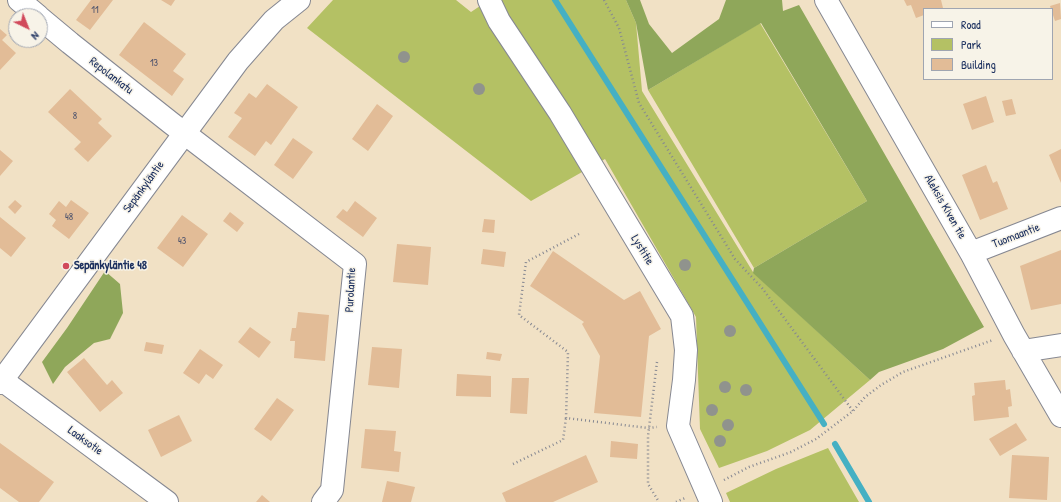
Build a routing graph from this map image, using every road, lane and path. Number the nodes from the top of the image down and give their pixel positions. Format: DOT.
graph roads {
  1 [pos="19,0"];
  2 [pos="299,0"];
  3 [pos="473,0"];
  4 [pos="489,0"];
  5 [pos="604,0"];
  6 [pos="826,0"];
  7 [pos="28,8"];
  8 [pos="499,21"];
  9 [pos="48,25"];
  10 [pos="184,132"];
  11 [pos="1061,218"];
  12 [pos="579,234"];
  13 [pos="971,253"];
  14 [pos="995,339"];
  15 [pos="1061,345"];
  16 [pos="1023,351"];
  17 [pos="657,362"];
  18 [pos="1,382"];
  19 [pos="853,411"];
  20 [pos="1061,416"];
  21 [pos="566,418"];
  22 [pos="678,426"];
  23 [pos="648,428"];
  24 [pos="513,464"];
  25 [pos="722,482"];
  26 [pos="167,502"];
  27 [pos="323,502"];
  28 [pos="659,502"];
  29 [pos="676,502"];
  30 [pos="684,502"];
  31 [pos="710,502"];
  1 -- 7 [label="street, Repolankatu"];
  2 -- 10 [label="street, Sepänkyläntie"];
  3 -- 8 [label="street, Lystitie"];
  4 -- 8 [label="street, Lystitie"];
  5 -- 19 [label="path"];
  6 -- 13 [label="street, Aleksis Kiven tie"];
  8 -- 22 [label="street, Lystitie"];
  9 -- 10 [label="street, Repolankatu"];
  10 -- 18 [label="street, Sepänkyläntie"];
  10 -- 27 [label="street, Purolantie"];
  11 -- 13 [label="street, Tuomaantie"];
  12 -- 21 [label="path"];
  13 -- 16 [label="street, Aleksis Kiven tie"];
  14 -- 19 [label="path"];
  15 -- 16 [label="street"];
  16 -- 20 [label="street, Aleksis Kiven tie"];
  17 -- 23 [label="path"];
  18 -- 26 [label="street, Laaksotie"];
  19 -- 25 [label="path"];
  21 -- 23 [label="path"];
  21 -- 24 [label="path"];
  22 -- 23 [label="path"];
  22 -- 31 [label="street"];
  23 -- 28 [label="path"];
  29 -- 30 [label="path"];
}
